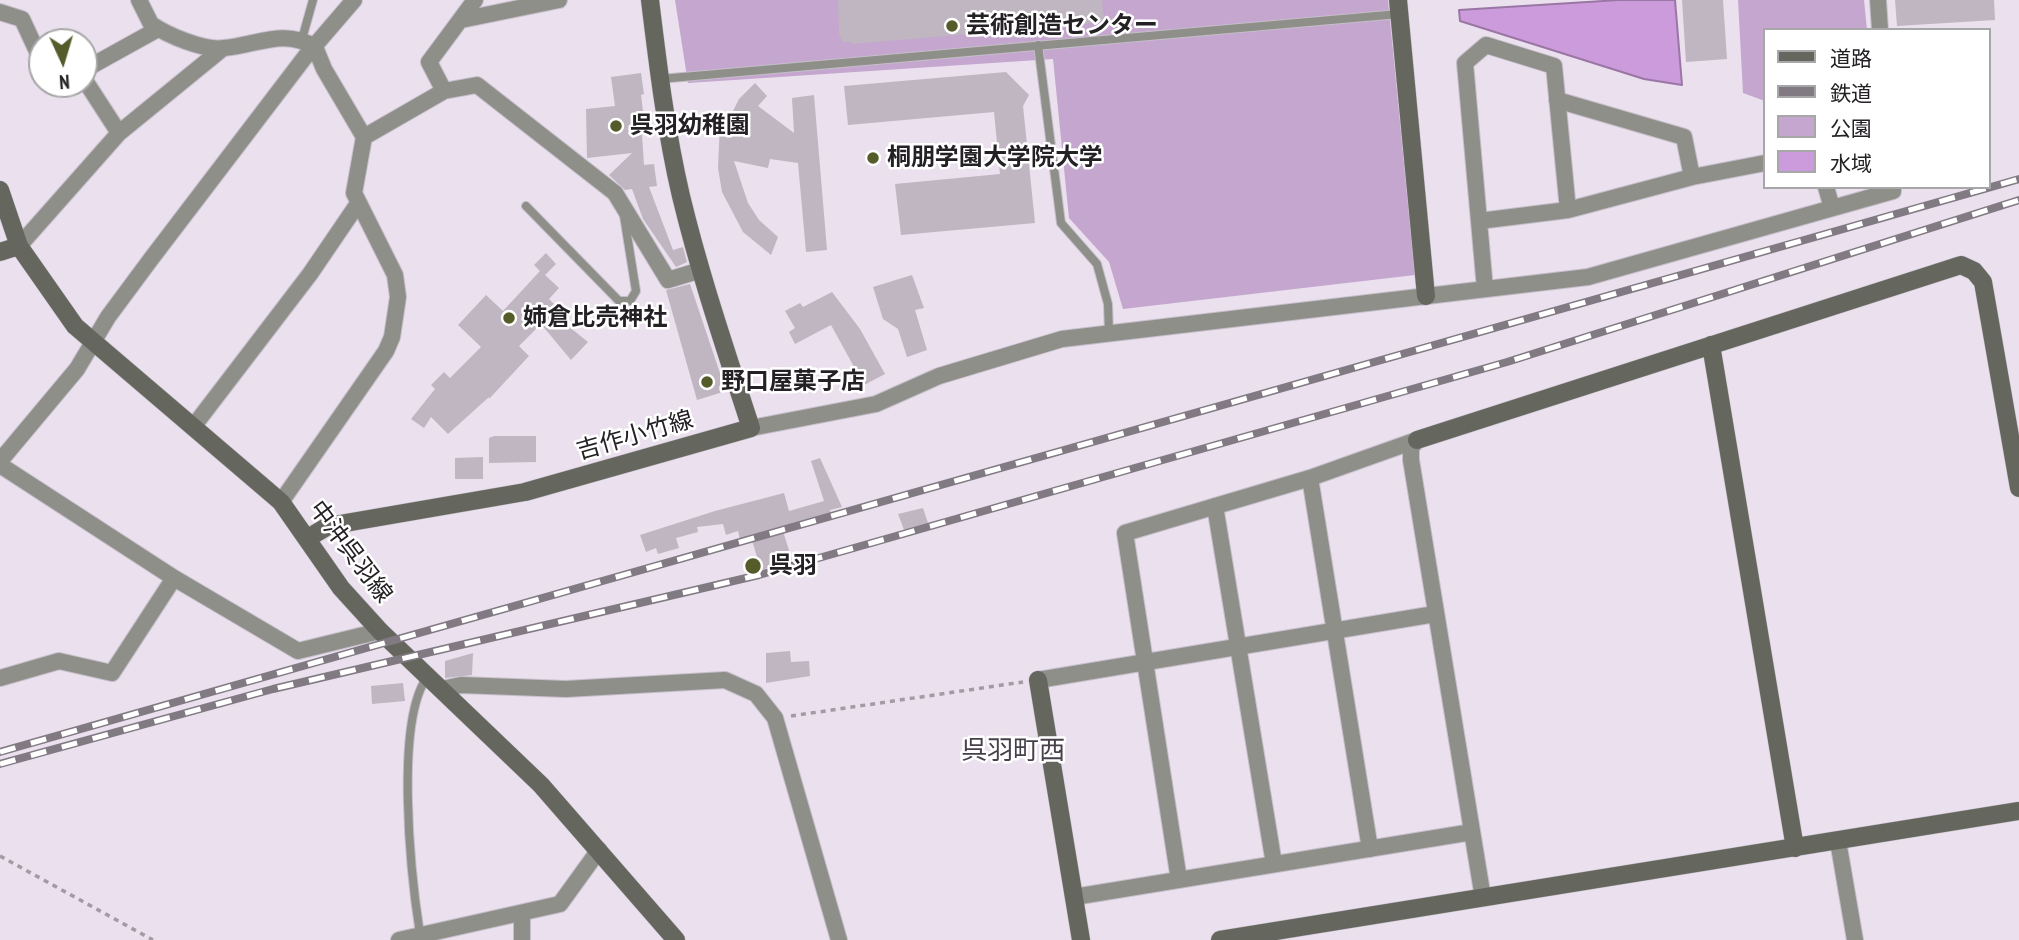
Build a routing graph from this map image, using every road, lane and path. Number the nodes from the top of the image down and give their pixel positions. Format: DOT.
graph roads {
  1 [pos="139,0"];
  2 [pos="313,0"];
  3 [pos="354,0"];
  4 [pos="475,0"];
  5 [pos="650,0"];
  6 [pos="1878,0"];
  7 [pos="552,1"];
  8 [pos="1399,7"];
  9 [pos="0,12"];
  10 [pos="461,20"];
  11 [pos="1880,28"];
  12 [pos="158,29"];
  13 [pos="28,32"];
  14 [pos="309,43"];
  15 [pos="1038,45"];
  16 [pos="222,49"];
  17 [pos="98,62"];
  18 [pos="660,79"];
  19 [pos="444,91"];
  20 [pos="96,98"];
  21 [pos="1557,100"];
  22 [pos="119,133"];
  23 [pos="363,137"];
  24 [pos="1764,163"];
  25 [pos="1692,177"];
  26 [pos="1827,189"];
  27 [pos="1893,189"];
  28 [pos="0,190"];
  29 [pos="358,205"];
  30 [pos="526,206"];
  31 [pos="1832,208"];
  32 [pos="623,210"];
  33 [pos="1568,210"];
  34 [pos="1479,221"];
  35 [pos="19,246"];
  36 [pos="0,252"];
  37 [pos="701,270"];
  38 [pos="1485,289"];
  39 [pos="1426,296"];
  40 [pos="1109,336"];
  41 [pos="94,343"];
  42 [pos="1711,345"];
  43 [pos="193,427"];
  44 [pos="751,428"];
  45 [pos="1417,440"];
  46 [pos="0,463"];
  47 [pos="1310,478"];
  48 [pos="2019,488"];
  49 [pos="281,502"];
  50 [pos="1215,506"];
  51 [pos="308,538"];
  52 [pos="174,578"];
  53 [pos="1435,614"];
  54 [pos="1336,630"];
  55 [pos="380,631"];
  56 [pos="1240,646"];
  57 [pos="1145,662"];
  58 [pos="428,676"];
  59 [pos="0,678"];
  60 [pos="1038,680"];
  61 [pos="442,689"];
  62 [pos="775,718"];
  63 [pos="2019,811"];
  64 [pos="1472,832"];
  65 [pos="1838,841"];
  66 [pos="1795,848"];
  67 [pos="1370,849"];
  68 [pos="599,850"];
  69 [pos="0,856"];
  70 [pos="1274,864"];
  71 [pos="1179,880"];
  72 [pos="1074,897"];
  73 [pos="1483,898"];
  74 [pos="523,914"];
  75 [pos="420,934"];
  76 [pos="153,940"];
  77 [pos="399,940"];
  78 [pos="522,940"];
  79 [pos="677,940"];
  80 [pos="839,940"];
  81 [pos="1081,940"];
  82 [pos="1220,940"];
  83 [pos="1855,940"];
  1 -- 12 [label="street"];
  2 -- 14 [label="lane"];
  3 -- 14 [label="street"];
  4 -- 10 [label="street"];
  5 -- 18 [label="street"];
  6 -- 11 [label="street"];
  7 -- 10 [label="street"];
  8 -- 15 [label="lane"];
  8 -- 39 [label="street"];
  9 -- 13 [label="street"];
  10 -- 19 [label="street"];
  12 -- 16 [label="street"];
  12 -- 17 [label="street"];
  14 -- 16 [label="street"];
  14 -- 23 [label="street"];
  14 -- 41 [label="street"];
  15 -- 18 [label="lane"];
  15 -- 40 [label="lane"];
  16 -- 22 [label="street"];
  18 -- 37 [label="street"];
  19 -- 23 [label="street"];
  19 -- 32 [label="street"];
  20 -- 22 [label="street"];
  21 -- 25 [label="street"];
  21 -- 33 [label="street"];
  21 -- 34 [label="street"];
  22 -- 35 [label="street"];
  23 -- 29 [label="street"];
  24 -- 25 [label="street"];
  25 -- 33 [label="street"];
  26 -- 31 [label="street"];
  27 -- 31 [label="street"];
  28 -- 35 [label="street, 中沖呉羽線"];
  29 -- 43 [label="street"];
  29 -- 49 [label="street"];
  30 -- 32 [label="lane"];
  31 -- 38 [label="street"];
  32 -- 37 [label="street"];
  33 -- 34 [label="street"];
  34 -- 38 [label="street"];
  35 -- 36 [label="street"];
  35 -- 41 [label="street, 中沖呉羽線"];
  37 -- 44 [label="street"];
  38 -- 39 [label="street"];
  39 -- 40 [label="street"];
  40 -- 44 [label="street"];
  41 -- 43 [label="street, 中沖呉羽線"];
  41 -- 46 [label="street"];
  42 -- 45 [label="street"];
  42 -- 48 [label="street"];
  42 -- 66 [label="street"];
  43 -- 49 [label="street, 中沖呉羽線"];
  44 -- 51 [label="street, 吉作小竹線"];
  45 -- 47 [label="street"];
  45 -- 53 [label="street"];
  46 -- 52 [label="street"];
  47 -- 50 [label="street"];
  47 -- 54 [label="street"];
  49 -- 51 [label="street, 中沖呉羽線"];
  50 -- 56 [label="street"];
  50 -- 57 [label="street"];
  51 -- 55 [label="street, 中沖呉羽線"];
  52 -- 55 [label="street"];
  52 -- 59 [label="street"];
  53 -- 54 [label="street"];
  53 -- 64 [label="street"];
  54 -- 56 [label="street"];
  54 -- 67 [label="street"];
  55 -- 58 [label="street, 中沖呉羽線"];
  56 -- 57 [label="street"];
  56 -- 70 [label="street"];
  57 -- 60 [label="street"];
  57 -- 71 [label="street"];
  58 -- 61 [label="street, 中沖呉羽線"];
  58 -- 75 [label="lane"];
  60 -- 62 [label="path"];
  60 -- 72 [label="street"];
  61 -- 62 [label="street"];
  61 -- 68 [label="street, 中沖呉羽線"];
  62 -- 80 [label="street"];
  63 -- 65 [label="street"];
  64 -- 67 [label="street"];
  64 -- 73 [label="street"];
  65 -- 66 [label="street"];
  65 -- 83 [label="street"];
  66 -- 73 [label="street"];
  67 -- 70 [label="street"];
  68 -- 74 [label="street"];
  68 -- 79 [label="street, 中沖呉羽線"];
  69 -- 76 [label="path"];
  70 -- 71 [label="street"];
  71 -- 72 [label="street"];
  72 -- 81 [label="street"];
  73 -- 82 [label="street"];
  74 -- 75 [label="street"];
  74 -- 78 [label="street"];
  75 -- 77 [label="street"];
}
